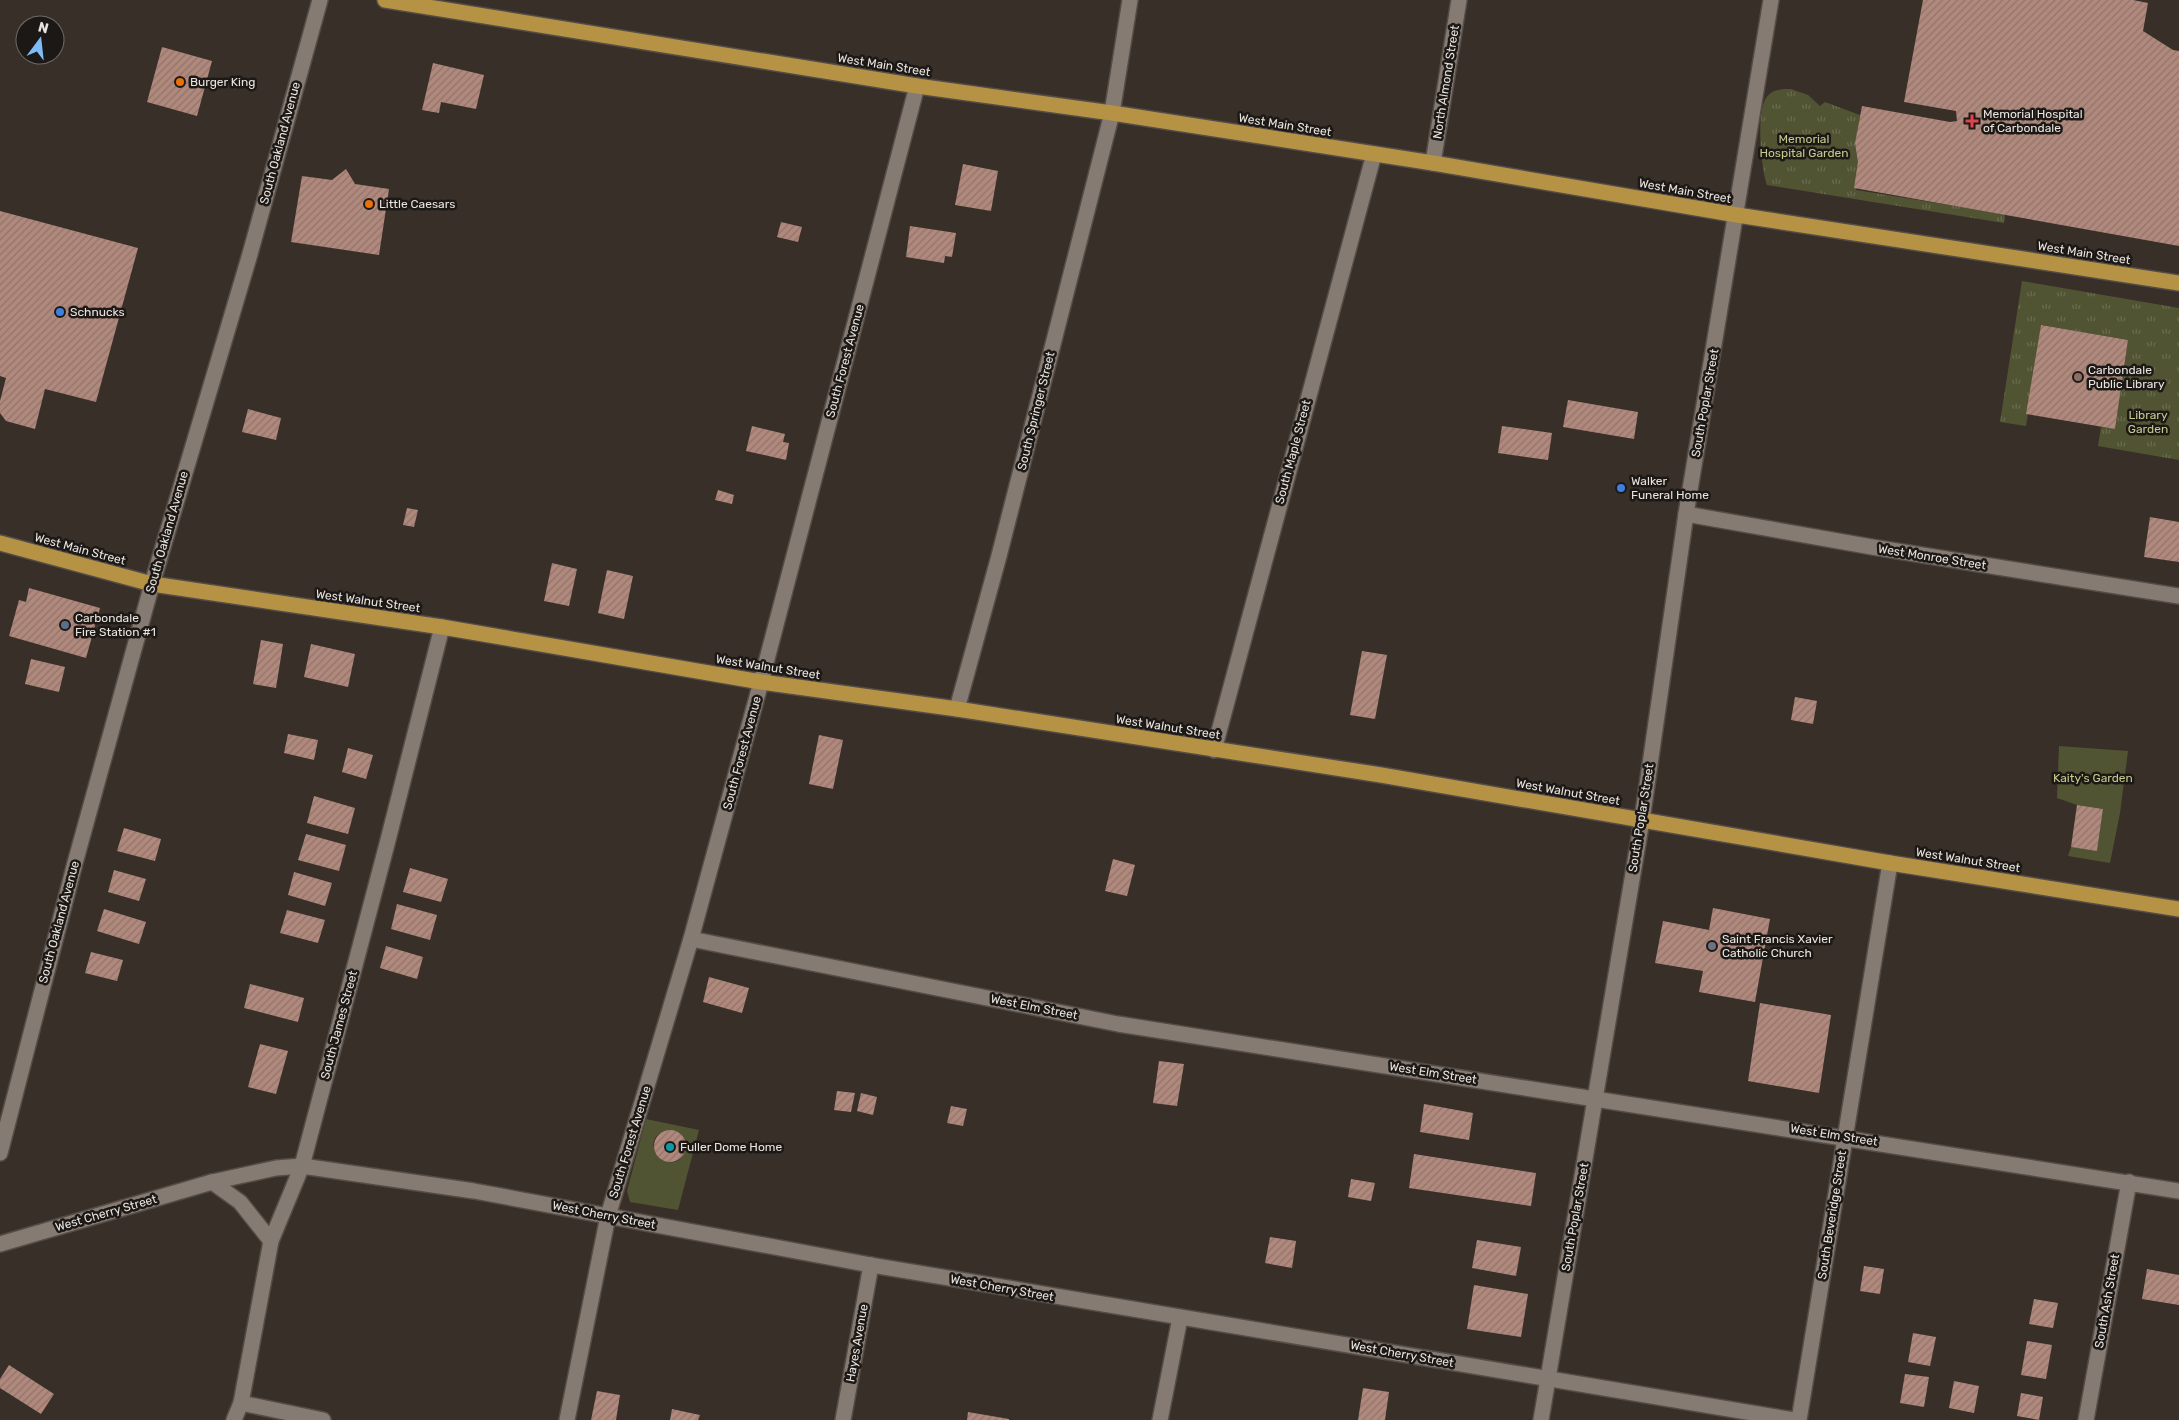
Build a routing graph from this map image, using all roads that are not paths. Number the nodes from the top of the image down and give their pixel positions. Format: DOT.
graph roads {
  1 [pos="320,0"];
  2 [pos="385,0"];
  3 [pos="1130,0"];
  4 [pos="1459,0"];
  5 [pos="1771,0"];
  6 [pos="916,86"];
  7 [pos="1112,112"];
  8 [pos="1374,154"];
  9 [pos="1433,163"];
  10 [pos="1737,215"];
  11 [pos="2179,283"];
  12 [pos="1686,514"];
  13 [pos="0,543"];
  14 [pos="152,584"];
  15 [pos="2179,596"];
  16 [pos="442,627"];
  17 [pos="761,682"];
  18 [pos="957,709"];
  19 [pos="1214,750"];
  20 [pos="1642,820"];
  21 [pos="1890,862"];
  22 [pos="2179,909"];
  23 [pos="691,939"];
  24 [pos="1595,1099"];
  25 [pos="1845,1137"];
  26 [pos="0,1153"];
  27 [pos="302,1166"];
  28 [pos="212,1182"];
  29 [pos="2129,1182"];
  30 [pos="2179,1191"];
  31 [pos="608,1216"];
  32 [pos="271,1241"];
  33 [pos="0,1244"];
  34 [pos="871,1265"];
  35 [pos="1180,1318"];
  36 [pos="1548,1380"];
  37 [pos="241,1404"];
  38 [pos="234,1420"];
  39 [pos="323,1420"];
  40 [pos="567,1420"];
  41 [pos="843,1420"];
  42 [pos="1160,1420"];
  43 [pos="1541,1420"];
  44 [pos="1794,1420"];
  45 [pos="1799,1420"];
  46 [pos="2086,1420"];
  1 -- 14 [label="street, South Oakland Avenue"];
  2 -- 6 [label="highway, West Main Street"];
  3 -- 7 [label="street, South Springer Street"];
  4 -- 9 [label="street, North Almond Street"];
  5 -- 10 [label="street, South Poplar Street"];
  6 -- 7 [label="highway, West Main Street"];
  6 -- 17 [label="street, South Forest Avenue"];
  7 -- 8 [label="highway, West Main Street"];
  7 -- 18 [label="street, South Springer Street"];
  8 -- 9 [label="highway, West Main Street"];
  8 -- 19 [label="street, South Maple Street"];
  9 -- 10 [label="highway, West Main Street"];
  10 -- 11 [label="highway, West Main Street"];
  10 -- 12 [label="street, South Poplar Street"];
  12 -- 15 [label="street, West Monroe Street"];
  12 -- 20 [label="street, South Poplar Street"];
  13 -- 14 [label="highway, West Main Street"];
  14 -- 16 [label="highway, West Walnut Street"];
  14 -- 26 [label="street, South Oakland Avenue"];
  16 -- 17 [label="highway, West Walnut Street"];
  16 -- 27 [label="street, South James Street"];
  17 -- 18 [label="highway, West Walnut Street"];
  17 -- 23 [label="street, South Forest Avenue"];
  18 -- 19 [label="highway, West Walnut Street"];
  19 -- 20 [label="highway, West Walnut Street"];
  20 -- 21 [label="highway, West Walnut Street"];
  20 -- 24 [label="street, South Poplar Street"];
  21 -- 22 [label="highway, West Walnut Street"];
  21 -- 25 [label="street, South Beveridge Street"];
  23 -- 24 [label="street, West Elm Street"];
  23 -- 31 [label="street, South Forest Avenue"];
  24 -- 25 [label="street, West Elm Street"];
  24 -- 36 [label="street, South Poplar Street"];
  25 -- 29 [label="street, West Elm Street"];
  25 -- 45 [label="street, South Beveridge Street"];
  27 -- 28 [label="street, West Cherry Street"];
  27 -- 31 [label="street, West Cherry Street"];
  27 -- 32 [label="street, South James Street"];
  28 -- 32 [label="street"];
  28 -- 33 [label="street, West Cherry Street"];
  29 -- 30 [label="street, West Elm Street"];
  29 -- 46 [label="street, South Ash Street"];
  31 -- 34 [label="street, West Cherry Street"];
  31 -- 40 [label="street, South Forest Avenue"];
  32 -- 37 [label="street, South James Street"];
  34 -- 35 [label="street, West Cherry Street"];
  34 -- 41 [label="street, Hayes Avenue"];
  35 -- 36 [label="street, West Cherry Street"];
  35 -- 42 [label="street"];
  36 -- 43 [label="street, South Poplar Street"];
  36 -- 44 [label="street, West Cherry Street"];
  37 -- 38 [label="street, South James Street"];
  37 -- 39 [label="street"];
}
